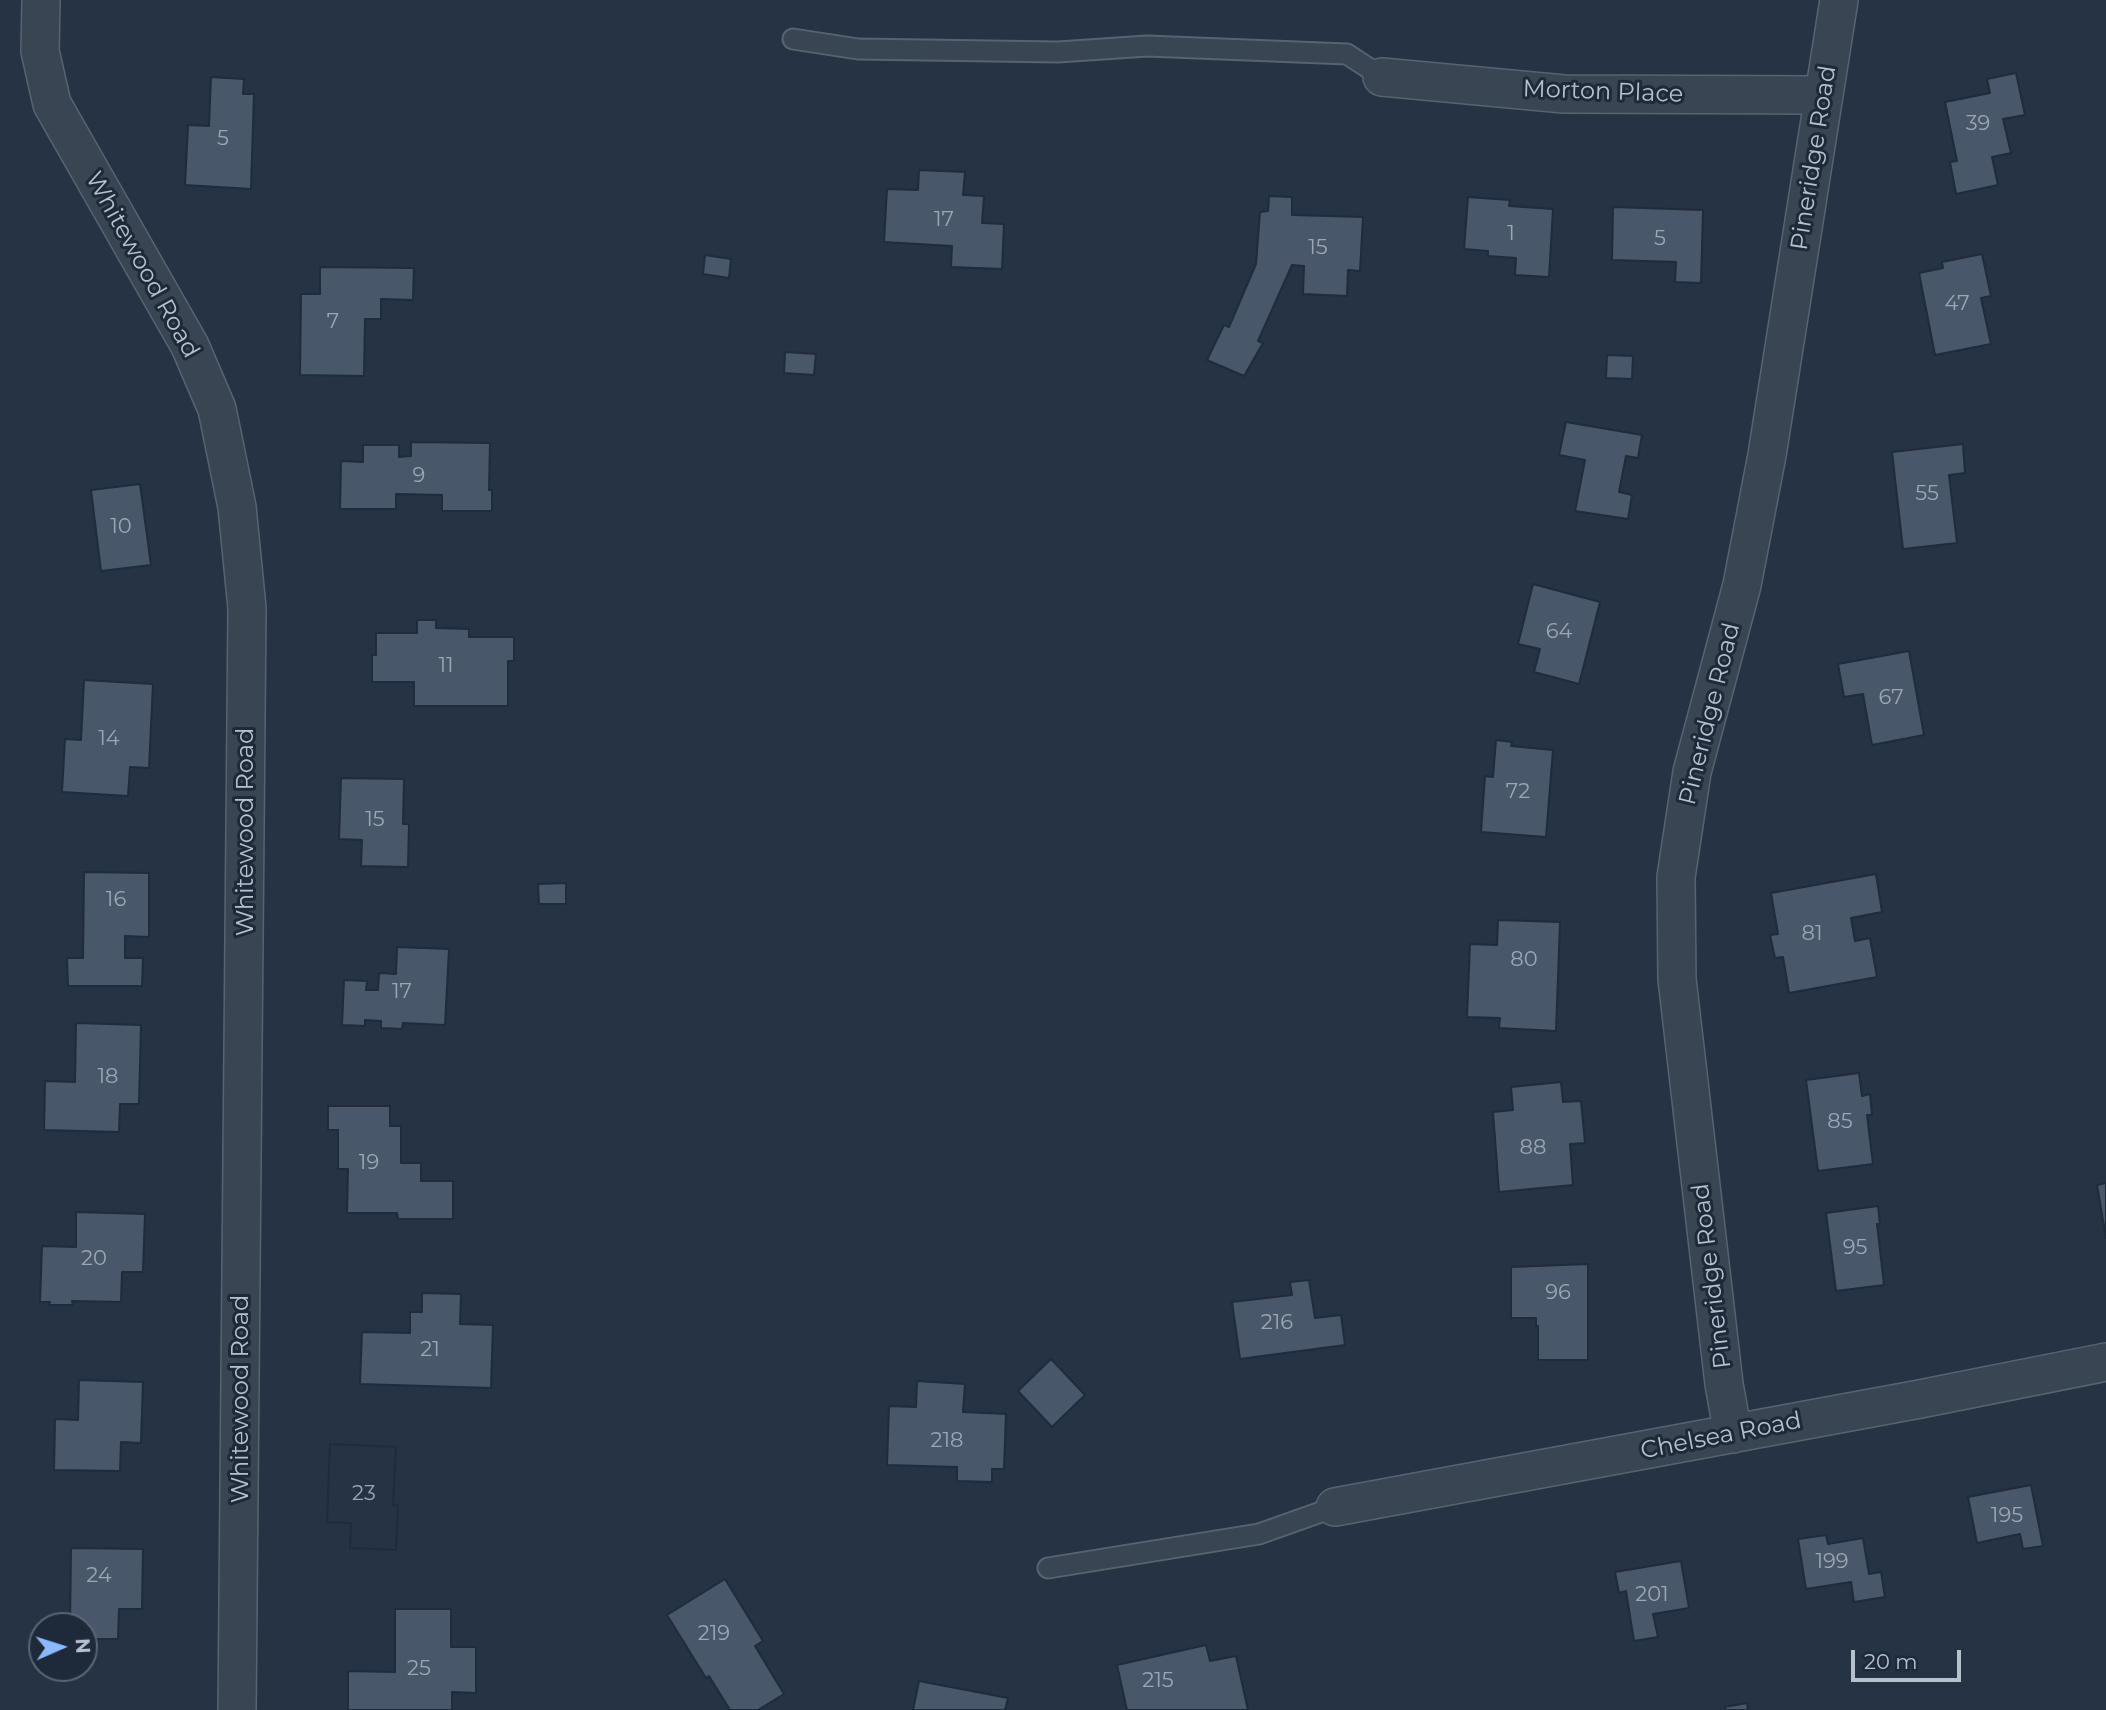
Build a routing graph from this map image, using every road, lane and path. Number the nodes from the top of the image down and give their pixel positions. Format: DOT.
graph roads {
  1 [pos="41,0"];
  2 [pos="1839,0"];
  3 [pos="793,39"];
  4 [pos="1382,78"];
  5 [pos="1824,95"];
  6 [pos="2106,1362"];
  7 [pos="1732,1434"];
  8 [pos="1335,1507"];
  9 [pos="1048,1568"];
  10 [pos="237,1710"];
  1 -- 10 [label="street, Whitewood Road"];
  2 -- 5 [label="street, Pineridge Road"];
  3 -- 4 [label="lane"];
  4 -- 5 [label="street, Morton Place"];
  5 -- 7 [label="street, Pineridge Road"];
  6 -- 7 [label="street, Chelsea Road"];
  7 -- 8 [label="street, Chelsea Road"];
  8 -- 9 [label="lane"];
}
